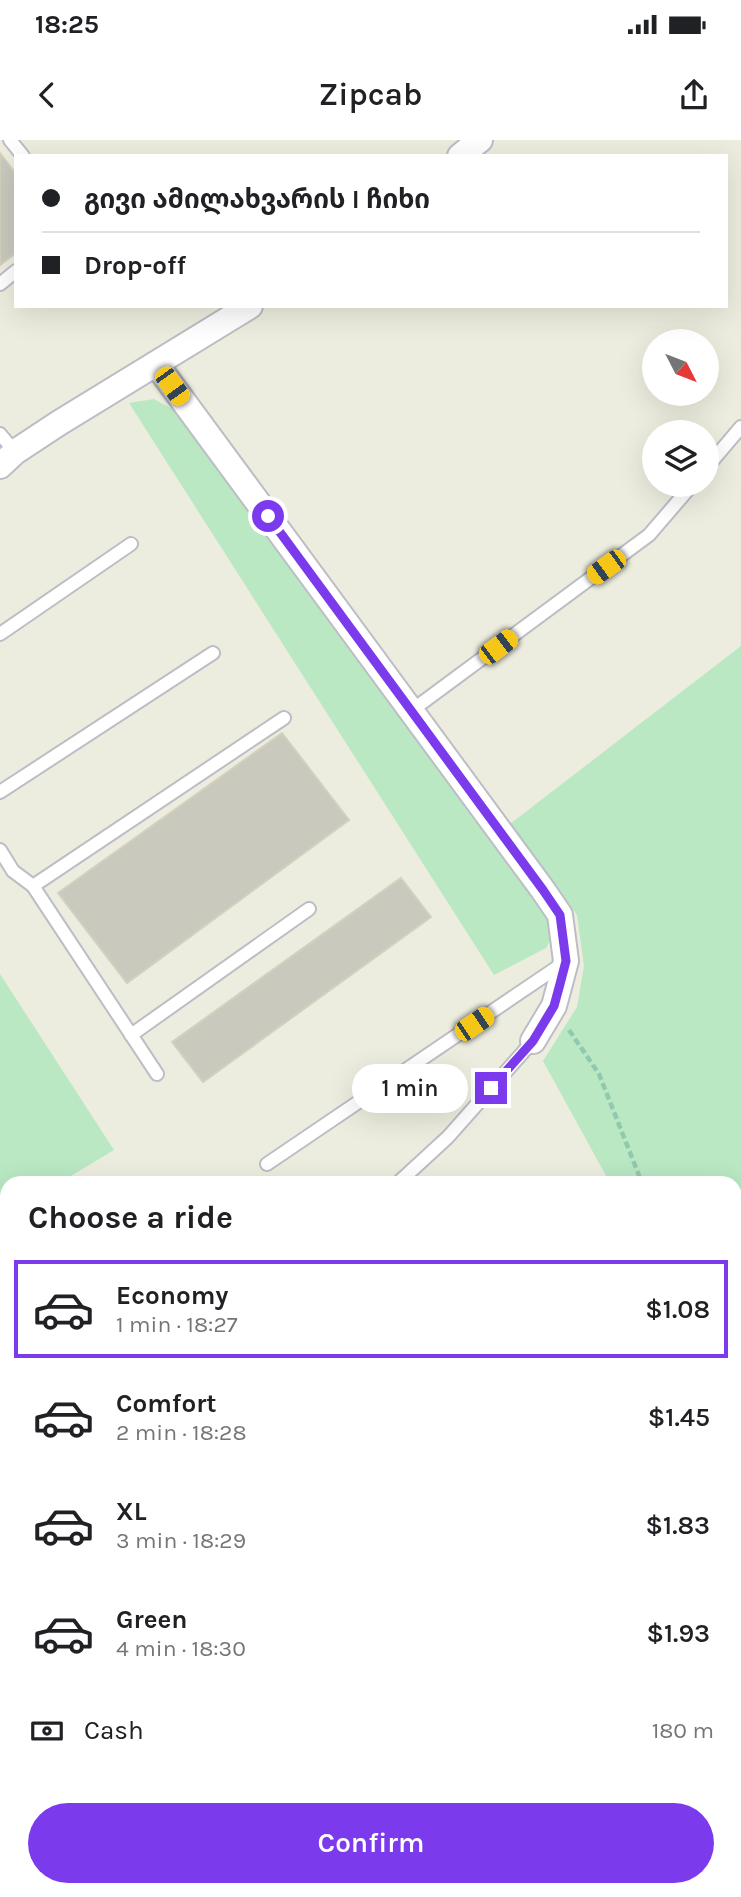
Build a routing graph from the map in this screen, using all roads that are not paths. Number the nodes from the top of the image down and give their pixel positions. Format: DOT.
graph roads {
  1 [pos="10,140"];
  2 [pos="480,140"];
  3 [pos="21,154"];
  4 [pos="462,154"];
  5 [pos="14,273"];
  6 [pos="0,284"];
  7 [pos="247,308"];
  8 [pos="156,364"];
  9 [pos="741,427"];
  10 [pos="5,451"];
  11 [pos="719,453"];
  12 [pos="682,497"];
  13 [pos="131,544"];
  14 [pos="0,634"];
  15 [pos="213,653"];
  16 [pos="411,710"];
  17 [pos="284,718"];
  18 [pos="0,792"];
  19 [pos="0,850"];
  20 [pos="33,886"];
  21 [pos="309,909"];
  22 [pos="566,961"];
  23 [pos="131,1035"];
  24 [pos="533,1041"];
  25 [pos="157,1074"];
  26 [pos="267,1164"];
  27 [pos="406,1176"];
  1 -- 3 [label="lane"];
  2 -- 4 [label="street"];
  5 -- 6 [label="lane"];
  7 -- 8 [label="street"];
  8 -- 10 [label="street"];
  8 -- 16 [label="street"];
  9 -- 11 [label="lane"];
  12 -- 16 [label="lane"];
  13 -- 14 [label="lane"];
  15 -- 18 [label="lane"];
  16 -- 22 [label="street"];
  17 -- 20 [label="lane"];
  19 -- 20 [label="lane"];
  20 -- 23 [label="lane"];
  21 -- 23 [label="lane"];
  22 -- 24 [label="street"];
  22 -- 26 [label="lane"];
  23 -- 25 [label="lane"];
  24 -- 27 [label="lane"];
}
